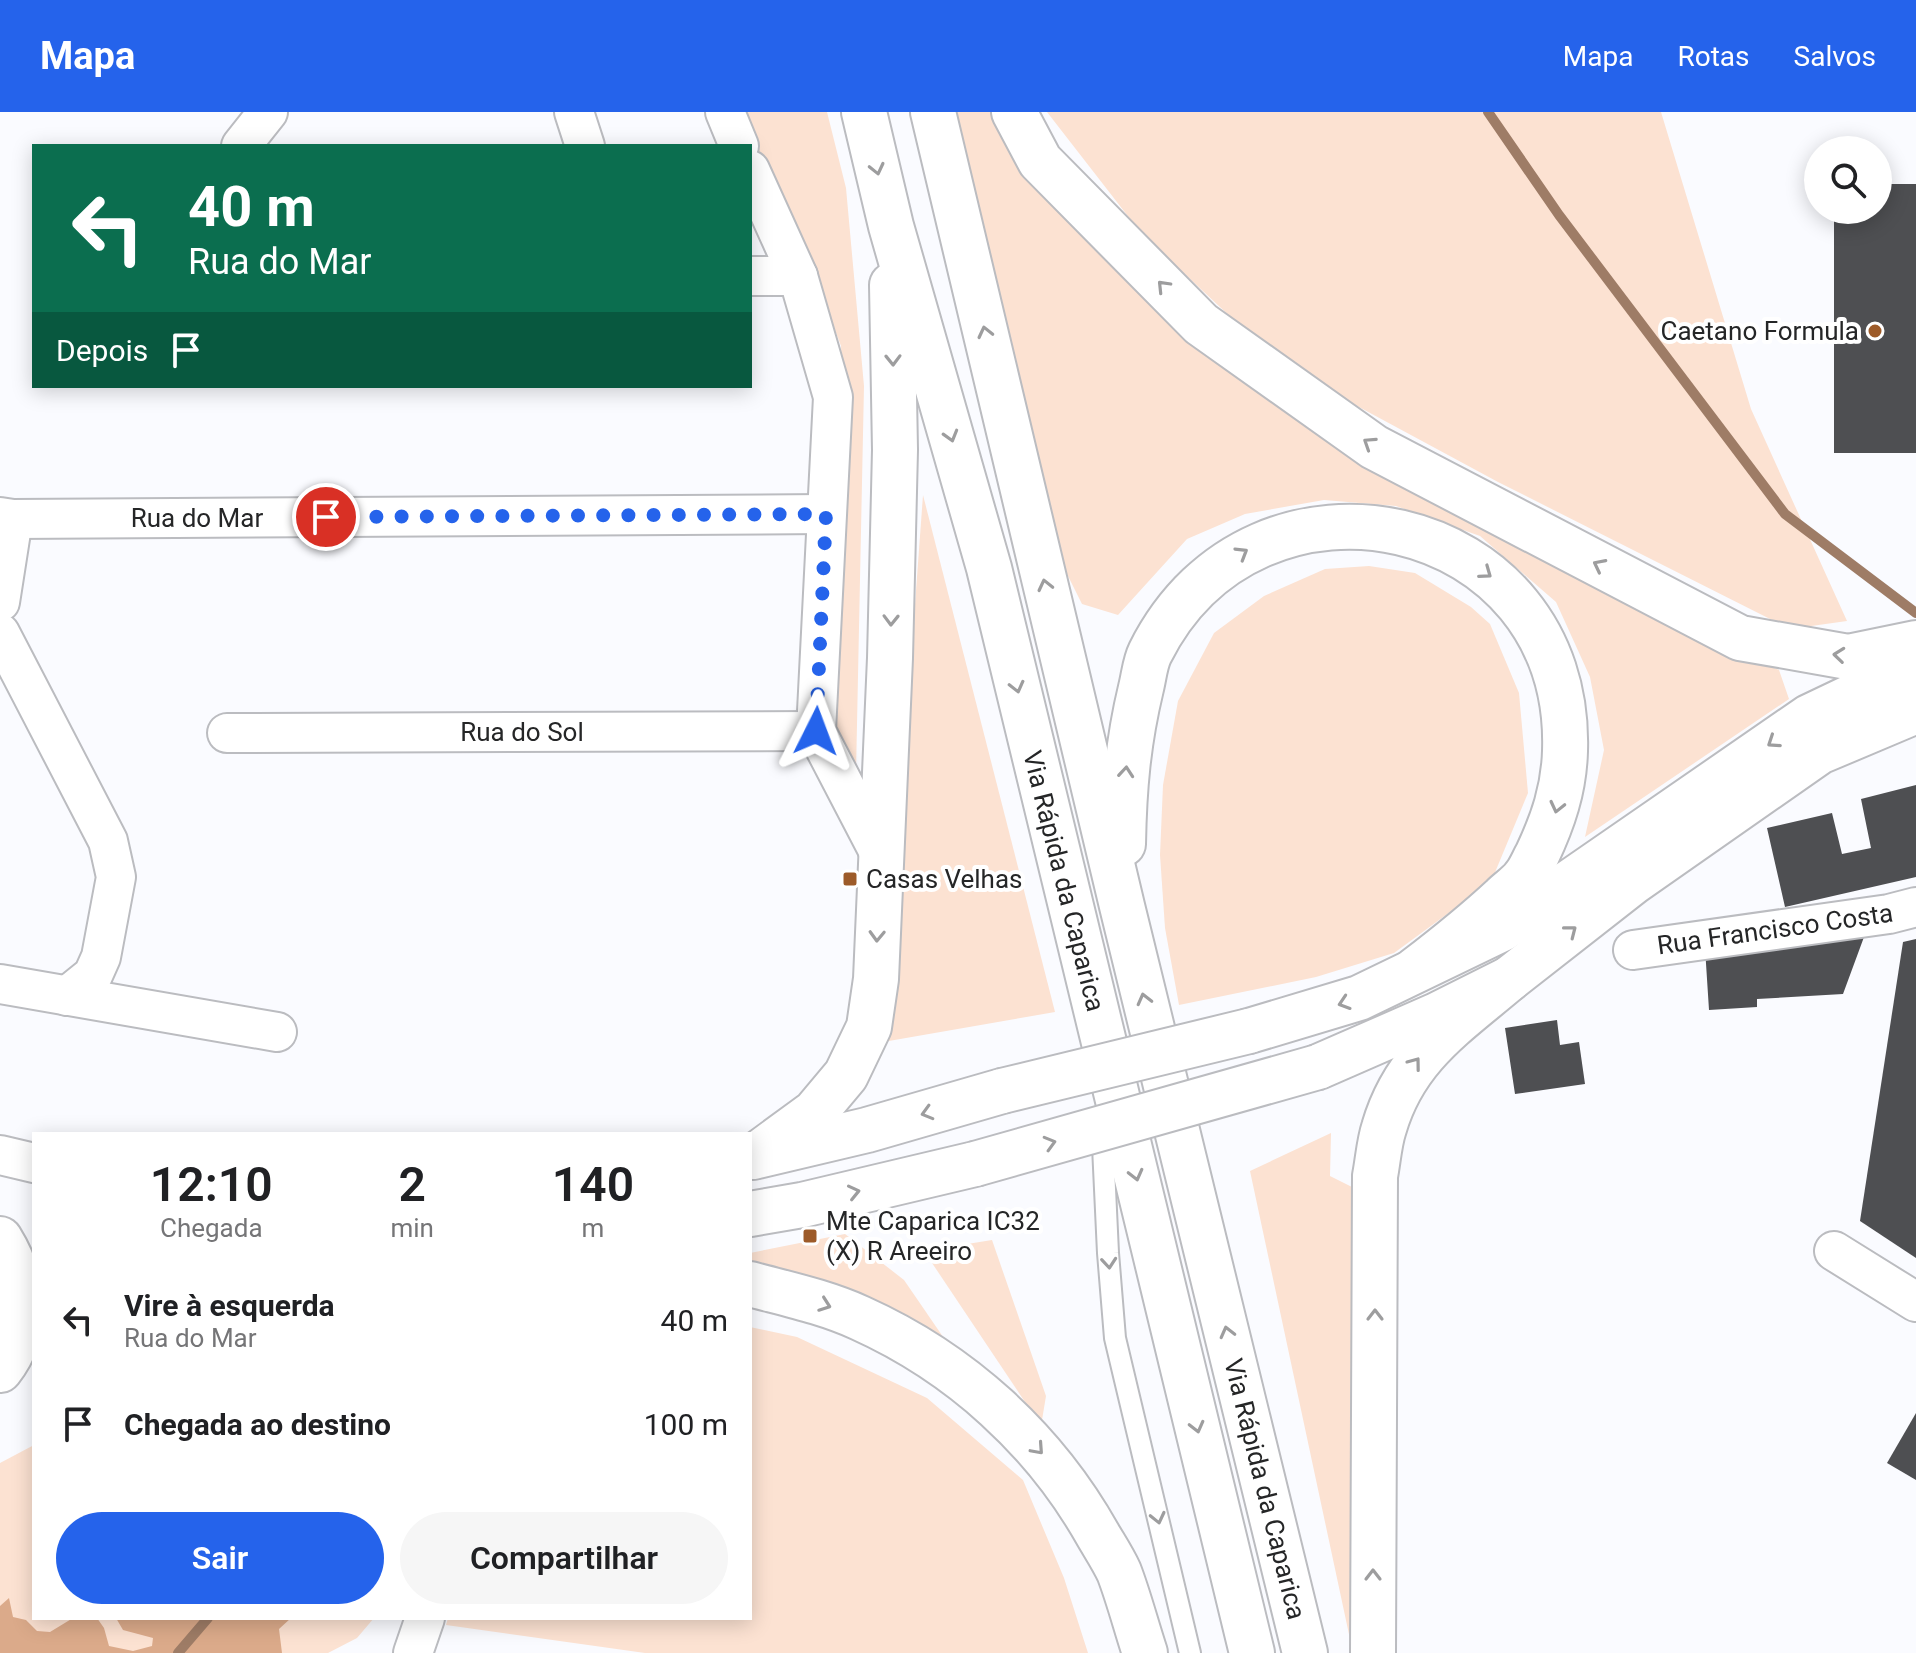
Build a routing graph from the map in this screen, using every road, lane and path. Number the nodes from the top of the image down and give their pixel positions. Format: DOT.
graph roads {
  1 [pos="268,112"];
  2 [pos="574,112"];
  3 [pos="725,112"];
  4 [pos="864,112"];
  5 [pos="933,112"];
  6 [pos="1014,112"];
  7 [pos="243,144"];
  8 [pos="584,144"];
  9 [pos="738,144"];
  10 [pos="752,174"];
  11 [pos="891,226"];
  12 [pos="752,276"];
  13 [pos="798,276"];
  14 [pos="826,514"];
  15 [pos="7,518"];
  16 [pos="0,602"];
  17 [pos="0,633"];
  18 [pos="1916,643"];
  19 [pos="1916,666"];
  20 [pos="1916,711"];
  21 [pos="816,731"];
  22 [pos="227,733"];
  23 [pos="880,854"];
  24 [pos="1122,906"];
  25 [pos="1916,907"];
  26 [pos="1633,950"];
  27 [pos="1415,970"];
  28 [pos="1509,979"];
  29 [pos="0,984"];
  30 [pos="67,996"];
  31 [pos="1097,1017"];
  32 [pos="277,1032"];
  33 [pos="0,1155"];
  34 [pos="752,1157"];
  35 [pos="32,1163"];
  36 [pos="752,1214"];
  37 [pos="0,1238"];
  38 [pos="1834,1251"];
  39 [pos="32,1254"];
  40 [pos="752,1285"];
  41 [pos="1916,1302"];
  42 [pos="32,1362"];
  43 [pos="0,1370"];
  44 [pos="0,1378"];
  45 [pos="424,1620"];
  46 [pos="413,1653"];
  47 [pos="1145,1653"];
  48 [pos="1190,1653"];
  49 [pos="1252,1653"];
  50 [pos="1305,1653"];
  51 [pos="1373,1653"];
  1 -- 7 [label="street"];
  2 -- 8 [label="street"];
  3 -- 9 [label="street"];
  4 -- 11 [label="main road, Via Rápida da Caparica, one-way"];
  24 -- 5 [label="main road, Via Rápida da Caparica, one-way"];
  18 -- 6 [label="main road, one-way"];
  10 -- 13 [label="street"];
  11 -- 23 [label="main road, one-way"];
  11 -- 31 [label="main road, Via Rápida da Caparica, one-way"];
  12 -- 13 [label="street"];
  13 -- 14 [label="street"];
  14 -- 15 [label="street, Rua do Mar"];
  14 -- 21 [label="street"];
  15 -- 16 [label="street"];
  17 -- 30 [label="street"];
  19 -- 27 [label="main road, one-way"];
  28 -- 20 [label="main road, one-way"];
  21 -- 22 [label="street, Rua do Sol"];
  21 -- 23 [label="street"];
  23 -- 34 [label="main road, one-way"];
  24 -- 27 [label="main road, one-way"];
  50 -- 24 [label="main road, Via Rápida da Caparica, one-way"];
  25 -- 26 [label="street, Rua Francisco Costa"];
  27 -- 34 [label="main road, one-way, bridge"];
  36 -- 28 [label="main road, one-way, bridge"];
  51 -- 28 [label="main road, one-way"];
  29 -- 30 [label="street"];
  30 -- 32 [label="street"];
  31 -- 48 [label="lane, one-way"];
  31 -- 49 [label="main road, Via Rápida da Caparica, one-way"];
  33 -- 35 [label="street"];
  37 -- 39 [label="main road"];
  37 -- 43 [label="main road"];
  38 -- 41 [label="street"];
  40 -- 47 [label="main road, one-way"];
  42 -- 44 [label="main road"];
  45 -- 46 [label="street"];
}
